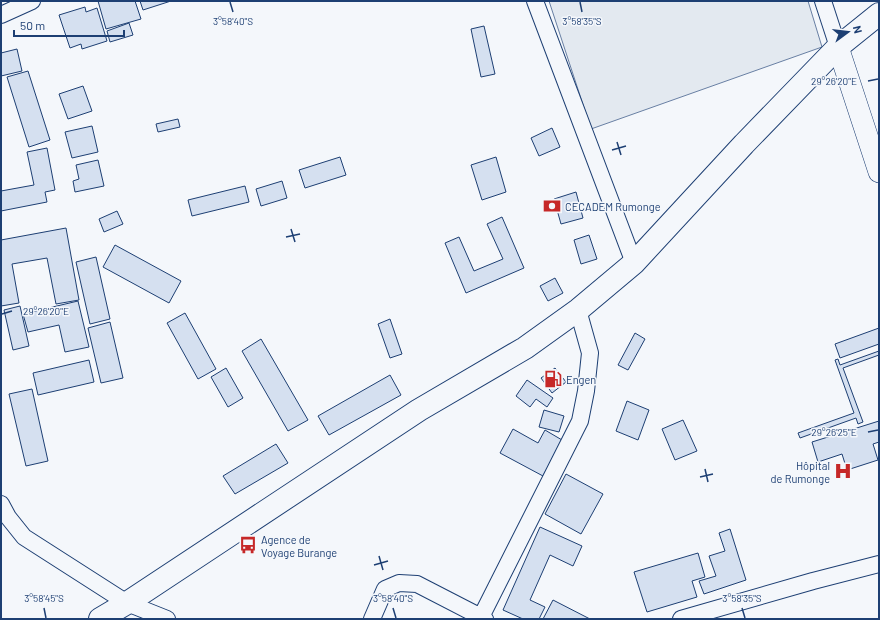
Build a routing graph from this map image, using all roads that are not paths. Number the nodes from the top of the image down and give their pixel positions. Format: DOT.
graph roads {
  1 [pos="32,1"];
  2 [pos="535,1"];
  3 [pos="823,1"];
  4 [pos="879,14"];
  5 [pos="1,15"];
  6 [pos="838,47"];
  7 [pos="879,172"];
  8 [pos="634,263"];
  9 [pos="578,310"];
  10 [pos="1,504"];
  11 [pos="879,564"];
  12 [pos="127,603"];
  13 [pos="483,618"];
  14 [pos="100,619"];
  15 [pos="167,619"];
  16 [pos="372,619"];
  17 [pos="681,619"];
  1 -- 5 [label="street"];
  2 -- 8 [label="street"];
  3 -- 6 [label="street"];
  4 -- 6 [label="highway"];
  6 -- 7 [label="main road"];
  6 -- 8 [label="highway"];
  8 -- 9 [label="highway"];
  9 -- 12 [label="highway"];
  9 -- 13 [label="street"];
  10 -- 12 [label="street"];
  11 -- 17 [label="street"];
  12 -- 14 [label="highway"];
  12 -- 15 [label="street"];
  13 -- 16 [label="street"];
}
